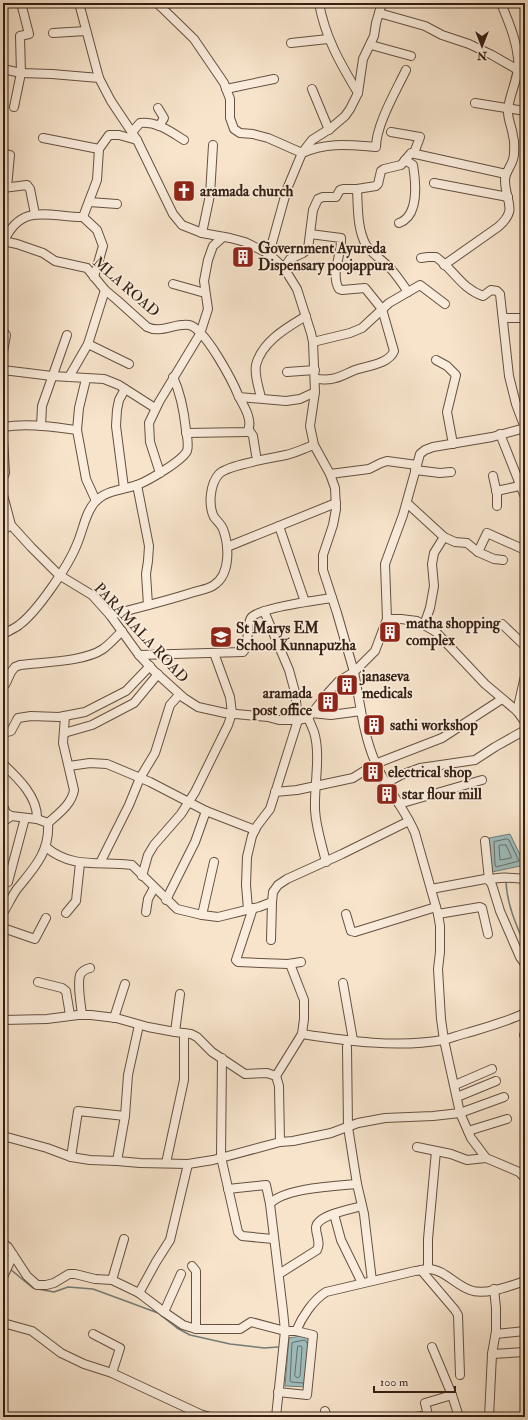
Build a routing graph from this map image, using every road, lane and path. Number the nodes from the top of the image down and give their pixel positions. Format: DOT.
graph roads {
  1 [pos="21,3"];
  2 [pos="79,3"];
  3 [pos="171,3"];
  4 [pos="319,3"];
  5 [pos="382,3"];
  6 [pos="501,3"];
  7 [pos="158,5"];
  8 [pos="379,13"];
  9 [pos="86,31"];
  10 [pos="53,33"];
  11 [pos="328,39"];
  12 [pos="291,43"];
  13 [pos="371,45"];
  14 [pos="411,56"];
  15 [pos="3,69"];
  16 [pos="406,70"];
  17 [pos="518,70"];
  18 [pos="21,73"];
  19 [pos="99,78"];
  20 [pos="274,79"];
  21 [pos="226,89"];
  22 [pos="312,89"];
  23 [pos="358,93"];
  24 [pos="475,103"];
  25 [pos="14,108"];
  26 [pos="158,108"];
  27 [pos="508,108"];
  28 [pos="525,111"];
  29 [pos="159,126"];
  30 [pos="329,130"];
  31 [pos="132,132"];
  32 [pos="391,132"];
  33 [pos="43,138"];
  34 [pos="137,140"];
  35 [pos="184,140"];
  36 [pos="213,145"];
  37 [pos="100,149"];
  38 [pos="3,153"];
  39 [pos="302,153"];
  40 [pos="414,153"];
  41 [pos="406,160"];
  42 [pos="506,174"];
  43 [pos="434,183"];
  44 [pos="5,188"];
  45 [pos="357,189"];
  46 [pos="508,197"];
  47 [pos="89,202"];
  48 [pos="117,204"];
  49 [pos="36,214"];
  50 [pos="83,217"];
  51 [pos="399,223"];
  52 [pos="202,233"];
  53 [pos="310,234"];
  54 [pos="223,237"];
  55 [pos="3,241"];
  56 [pos="269,254"];
  57 [pos="421,258"];
  58 [pos="444,265"];
  59 [pos="284,268"];
  60 [pos="94,277"];
  61 [pos="173,284"];
  62 [pos="105,290"];
  63 [pos="205,292"];
  64 [pos="408,292"];
  65 [pos="445,304"];
  66 [pos="382,309"];
  67 [pos="306,316"];
  68 [pos="504,318"];
  69 [pos="525,318"];
  70 [pos="3,331"];
  71 [pos="200,334"];
  72 [pos="67,335"];
  73 [pos="313,342"];
  74 [pos="88,344"];
  75 [pos="3,352"];
  76 [pos="436,360"];
  77 [pos="130,364"];
  78 [pos="3,370"];
  79 [pos="315,370"];
  80 [pos="287,372"];
  81 [pos="52,376"];
  82 [pos="69,377"];
  83 [pos="173,377"];
  84 [pos="86,379"];
  85 [pos="315,379"];
  86 [pos="125,389"];
  87 [pos="315,392"];
  88 [pos="240,397"];
  89 [pos="261,398"];
  90 [pos="155,408"];
  91 [pos="41,426"];
  92 [pos="3,427"];
  93 [pos="525,428"];
  94 [pos="77,430"];
  95 [pos="249,430"];
  96 [pos="186,432"];
  97 [pos="500,434"];
  98 [pos="3,439"];
  99 [pos="453,444"];
  100 [pos="314,445"];
  101 [pos="256,455"];
  102 [pos="416,467"];
  103 [pos="450,472"];
  104 [pos="160,473"];
  105 [pos="330,474"];
  106 [pos="493,476"];
  107 [pos="3,478"];
  108 [pos="522,484"];
  109 [pos="137,485"];
  110 [pos="124,488"];
  111 [pos="496,491"];
  112 [pos="3,495"];
  113 [pos="525,497"];
  114 [pos="96,501"];
  115 [pos="336,503"];
  116 [pos="407,503"];
  117 [pos="497,506"];
  118 [pos="11,525"];
  119 [pos="279,526"];
  120 [pos="3,530"];
  121 [pos="444,537"];
  122 [pos="227,547"];
  123 [pos="525,550"];
  124 [pos="478,552"];
  125 [pos="503,560"];
  126 [pos="59,576"];
  127 [pos="332,598"];
  128 [pos="305,602"];
  129 [pos="148,605"];
  130 [pos="264,611"];
  131 [pos="110,615"];
  132 [pos="387,619"];
  133 [pos="502,624"];
  134 [pos="424,625"];
  135 [pos="122,631"];
  136 [pos="3,634"];
  137 [pos="525,646"];
  138 [pos="214,653"];
  139 [pos="139,655"];
  140 [pos="150,666"];
  141 [pos="354,672"];
  142 [pos="158,674"];
  143 [pos="525,676"];
  144 [pos="3,687"];
  145 [pos="180,695"];
  146 [pos="502,699"];
  147 [pos="361,711"];
  148 [pos="517,711"];
  149 [pos="232,713"];
  150 [pos="309,715"];
  151 [pos="65,716"];
  152 [pos="298,720"];
  153 [pos="525,722"];
  154 [pos="525,730"];
  155 [pos="3,733"];
  156 [pos="64,733"];
  157 [pos="3,764"];
  158 [pos="376,764"];
  159 [pos="69,766"];
  160 [pos="140,778"];
  161 [pos="482,780"];
  162 [pos="386,783"];
  163 [pos="315,786"];
  164 [pos="275,792"];
  165 [pos="188,802"];
  166 [pos="399,804"];
  167 [pos="3,808"];
  168 [pos="206,811"];
  169 [pos="11,816"];
  170 [pos="25,818"];
  171 [pos="37,819"];
  172 [pos="409,821"];
  173 [pos="3,822"];
  174 [pos="48,823"];
  175 [pos="255,830"];
  176 [pos="485,841"];
  177 [pos="46,847"];
  178 [pos="214,862"];
  179 [pos="326,862"];
  180 [pos="80,863"];
  181 [pos="100,863"];
  182 [pos="142,876"];
  183 [pos="525,879"];
  184 [pos="489,880"];
  185 [pos="8,882"];
  186 [pos="154,888"];
  187 [pos="431,889"];
  188 [pos="166,900"];
  189 [pos="272,902"];
  190 [pos="250,909"];
  191 [pos="437,910"];
  192 [pos="146,912"];
  193 [pos="3,913"];
  194 [pos="66,913"];
  195 [pos="346,914"];
  196 [pos="202,915"];
  197 [pos="46,918"];
  198 [pos="3,928"];
  199 [pos="488,934"];
  200 [pos="271,940"];
  201 [pos="301,962"];
  202 [pos="290,964"];
  203 [pos="525,964"];
  204 [pos="90,968"];
  205 [pos="38,982"];
  206 [pos="343,983"];
  207 [pos="126,984"];
  208 [pos="180,994"];
  209 [pos="525,1013"];
  210 [pos="70,1015"];
  211 [pos="82,1015"];
  212 [pos="114,1018"];
  213 [pos="3,1020"];
  214 [pos="139,1025"];
  215 [pos="175,1032"];
  216 [pos="184,1033"];
  217 [pos="302,1034"];
  218 [pos="444,1040"];
  219 [pos="350,1044"];
  220 [pos="222,1058"];
  221 [pos="492,1069"];
  222 [pos="276,1076"];
  223 [pos="496,1081"];
  224 [pos="454,1085"];
  225 [pos="457,1098"];
  226 [pos="504,1098"];
  227 [pos="460,1113"];
  228 [pos="125,1116"];
  229 [pos="507,1119"];
  230 [pos="348,1127"];
  231 [pos="468,1131"];
  232 [pos="3,1136"];
  233 [pos="280,1142"];
  234 [pos="417,1147"];
  235 [pos="436,1151"];
  236 [pos="71,1157"];
  237 [pos="221,1157"];
  238 [pos="486,1158"];
  239 [pos="117,1161"];
  240 [pos="166,1163"];
  241 [pos="188,1164"];
  242 [pos="525,1178"];
  243 [pos="357,1184"];
  244 [pos="228,1189"];
  245 [pos="270,1204"];
  246 [pos="362,1206"];
  247 [pos="334,1214"];
  248 [pos="124,1239"];
  249 [pos="273,1239"];
  250 [pos="3,1243"];
  251 [pos="13,1255"];
  252 [pos="192,1266"];
  253 [pos="425,1270"];
  254 [pos="181,1274"];
  255 [pos="279,1274"];
  256 [pos="3,1277"];
  257 [pos="112,1280"];
  258 [pos="372,1281"];
  259 [pos="525,1281"];
  260 [pos="362,1283"];
  261 [pos="494,1289"];
  262 [pos="139,1293"];
  263 [pos="164,1312"];
  264 [pos="3,1316"];
  265 [pos="6,1324"];
  266 [pos="196,1328"];
  267 [pos="284,1330"];
  268 [pos="296,1331"];
  269 [pos="525,1331"];
  270 [pos="93,1334"];
  271 [pos="496,1334"];
  272 [pos="432,1347"];
  273 [pos="525,1352"];
  274 [pos="492,1354"];
  275 [pos="112,1373"];
  276 [pos="460,1375"];
  277 [pos="278,1392"];
  278 [pos="452,1396"];
  279 [pos="200,1416"];
  280 [pos="210,1417"];
  281 [pos="276,1417"];
  282 [pos="416,1417"];
  283 [pos="458,1417"];
  284 [pos="489,1417"];
  1 -- 18 [label="street"];
  2 -- 9 [label="street"];
  3 -- 7 [label="street"];
  4 -- 11 [label="street"];
  5 -- 8 [label="street"];
  6 -- 17 [label="street"];
  7 -- 21 [label="street"];
  8 -- 13 [label="street"];
  8 -- 17 [label="street"];
  9 -- 10 [label="street"];
  9 -- 19 [label="street"];
  11 -- 12 [label="street"];
  11 -- 23 [label="street"];
  13 -- 14 [label="street"];
  13 -- 23 [label="street"];
  15 -- 18 [label="street"];
  16 -- 39 [label="street"];
  17 -- 27 [label="street"];
  18 -- 19 [label="street"];
  18 -- 25 [label="street"];
  19 -- 31 [label="street"];
  20 -- 21 [label="street"];
  21 -- 39 [label="street"];
  22 -- 30 [label="street"];
  23 -- 30 [label="street"];
  24 -- 27 [label="street"];
  26 -- 29 [label="street"];
  27 -- 28 [label="street"];
  27 -- 42 [label="street"];
  29 -- 31 [label="street"];
  29 -- 35 [label="street"];
  30 -- 39 [label="street"];
  31 -- 34 [label="street"];
  32 -- 40 [label="street"];
  33 -- 37 [label="street"];
  34 -- 37 [label="street"];
  34 -- 52 [label="street"];
  36 -- 52 [label="street"];
  37 -- 47 [label="street"];
  38 -- 44 [label="street"];
  39 -- 56 [label="street"];
  40 -- 41 [label="street"];
  40 -- 42 [label="street"];
  41 -- 45 [label="street"];
  41 -- 51 [label="street"];
  42 -- 46 [label="street"];
  43 -- 46 [label="street"];
  44 -- 49 [label="street"];
  45 -- 53 [label="street"];
  45 -- 64 [label="street"];
  46 -- 58 [label="street"];
  47 -- 48 [label="street"];
  47 -- 50 [label="street"];
  49 -- 50 [label="street"];
  49 -- 55 [label="street"];
  50 -- 60 [label="street"];
  52 -- 54 [label="street"];
  53 -- 59 [label="street"];
  53 -- 66 [label="street"];
  54 -- 56 [label="street"];
  54 -- 63 [label="street"];
  55 -- 60 [label="street, MLA ROAD"];
  56 -- 59 [label="street"];
  57 -- 58 [label="street"];
  58 -- 68 [label="street"];
  59 -- 67 [label="street"];
  60 -- 62 [label="street, MLA ROAD"];
  61 -- 63 [label="street"];
  62 -- 71 [label="street, MLA ROAD"];
  62 -- 74 [label="street"];
  63 -- 71 [label="street"];
  64 -- 65 [label="street"];
  64 -- 66 [label="street"];
  66 -- 73 [label="street"];
  66 -- 85 [label="street"];
  67 -- 73 [label="street"];
  67 -- 89 [label="street"];
  68 -- 69 [label="street"];
  68 -- 93 [label="street"];
  70 -- 75 [label="street"];
  71 -- 83 [label="street"];
  71 -- 88 [label="street, MLA ROAD"];
  72 -- 81 [label="street"];
  73 -- 79 [label="street"];
  74 -- 77 [label="street"];
  74 -- 82 [label="street"];
  76 -- 99 [label="street"];
  78 -- 81 [label="street"];
  79 -- 80 [label="street"];
  79 -- 85 [label="street"];
  81 -- 82 [label="street"];
  81 -- 91 [label="street"];
  82 -- 84 [label="street"];
  83 -- 90 [label="street"];
  83 -- 96 [label="street"];
  84 -- 86 [label="street"];
  84 -- 94 [label="street"];
  85 -- 87 [label="street"];
  86 -- 90 [label="street"];
  86 -- 110 [label="street"];
  87 -- 89 [label="street"];
  87 -- 100 [label="street"];
  88 -- 89 [label="street"];
  88 -- 95 [label="street, MLA ROAD"];
  90 -- 104 [label="street"];
  91 -- 92 [label="street"];
  91 -- 94 [label="street"];
  93 -- 97 [label="street"];
  94 -- 114 [label="street"];
  95 -- 96 [label="street"];
  95 -- 101 [label="street, MLA ROAD"];
  96 -- 104 [label="street"];
  97 -- 99 [label="street"];
  97 -- 108 [label="street"];
  98 -- 107 [label="street"];
  99 -- 102 [label="street"];
  100 -- 105 [label="street"];
  100 -- 122 [label="street"];
  102 -- 103 [label="street"];
  102 -- 105 [label="street"];
  102 -- 116 [label="street"];
  104 -- 109 [label="street"];
  105 -- 115 [label="street"];
  106 -- 111 [label="street"];
  108 -- 111 [label="street"];
  108 -- 113 [label="street"];
  109 -- 110 [label="street"];
  109 -- 129 [label="street"];
  110 -- 114 [label="street"];
  111 -- 117 [label="street"];
  112 -- 118 [label="street, PARAMALA ROAD"];
  114 -- 126 [label="street"];
  115 -- 119 [label="street"];
  115 -- 127 [label="street"];
  116 -- 121 [label="street"];
  116 -- 132 [label="street"];
  118 -- 120 [label="street"];
  118 -- 126 [label="street, PARAMALA ROAD"];
  119 -- 122 [label="street"];
  119 -- 128 [label="street"];
  121 -- 124 [label="street"];
  121 -- 134 [label="street"];
  122 -- 129 [label="street"];
  123 -- 124 [label="street"];
  124 -- 125 [label="street"];
  126 -- 131 [label="street, PARAMALA ROAD"];
  126 -- 136 [label="street"];
  127 -- 128 [label="street"];
  127 -- 141 [label="street"];
  128 -- 130 [label="street"];
  129 -- 131 [label="street"];
  130 -- 138 [label="street"];
  130 -- 152 [label="street"];
  131 -- 135 [label="street, PARAMALA ROAD"];
  132 -- 134 [label="street"];
  132 -- 141 [label="street"];
  133 -- 137 [label="street"];
  134 -- 146 [label="street"];
  135 -- 139 [label="street, PARAMALA ROAD"];
  135 -- 144 [label="street"];
  138 -- 139 [label="street"];
  138 -- 149 [label="street"];
  139 -- 140 [label="street, PARAMALA ROAD"];
  140 -- 142 [label="street, PARAMALA ROAD"];
  140 -- 151 [label="street"];
  141 -- 147 [label="street"];
  141 -- 150 [label="street"];
  142 -- 145 [label="street, PARAMALA ROAD"];
  142 -- 156 [label="street"];
  143 -- 148 [label="street"];
  145 -- 149 [label="street, PARAMALA ROAD"];
  145 -- 160 [label="street"];
  146 -- 148 [label="street"];
  146 -- 158 [label="street"];
  147 -- 150 [label="street, PARAMALA ROAD"];
  147 -- 158 [label="street"];
  148 -- 153 [label="street"];
  149 -- 152 [label="street, PARAMALA ROAD"];
  149 -- 165 [label="street"];
  150 -- 152 [label="street, PARAMALA ROAD"];
  150 -- 163 [label="street"];
  151 -- 155 [label="street"];
  151 -- 156 [label="street"];
  152 -- 164 [label="street"];
  154 -- 162 [label="street"];
  156 -- 159 [label="street"];
  157 -- 171 [label="street"];
  158 -- 162 [label="street"];
  158 -- 163 [label="street"];
  159 -- 160 [label="street"];
  159 -- 174 [label="street"];
  160 -- 165 [label="street"];
  160 -- 181 [label="street"];
  161 -- 166 [label="street"];
  162 -- 166 [label="street"];
  163 -- 164 [label="street"];
  163 -- 179 [label="street"];
  164 -- 175 [label="street"];
  165 -- 168 [label="street"];
  165 -- 182 [label="street"];
  166 -- 172 [label="street"];
  167 -- 169 [label="street"];
  168 -- 175 [label="street"];
  168 -- 188 [label="street"];
  169 -- 170 [label="street"];
  169 -- 173 [label="street"];
  170 -- 171 [label="street"];
  170 -- 185 [label="street"];
  171 -- 174 [label="street"];
  172 -- 179 [label="street"];
  172 -- 187 [label="street"];
  174 -- 177 [label="street"];
  175 -- 190 [label="street"];
  176 -- 184 [label="street"];
  177 -- 180 [label="street"];
  177 -- 193 [label="street"];
  178 -- 196 [label="street"];
  179 -- 189 [label="street"];
  180 -- 181 [label="street"];
  180 -- 194 [label="street"];
  181 -- 182 [label="street"];
  182 -- 186 [label="street"];
  183 -- 184 [label="street"];
  184 -- 187 [label="street"];
  184 -- 203 [label="street"];
  186 -- 188 [label="street"];
  186 -- 192 [label="street"];
  187 -- 191 [label="street"];
  188 -- 196 [label="street"];
  189 -- 190 [label="street"];
  189 -- 200 [label="street"];
  190 -- 196 [label="street"];
  190 -- 202 [label="street"];
  191 -- 195 [label="street"];
  191 -- 199 [label="street"];
  191 -- 218 [label="street"];
  197 -- 198 [label="street"];
  201 -- 202 [label="street"];
  202 -- 217 [label="street"];
  204 -- 211 [label="street"];
  205 -- 210 [label="street"];
  206 -- 219 [label="street"];
  207 -- 212 [label="street"];
  208 -- 215 [label="street"];
  209 -- 218 [label="street"];
  210 -- 211 [label="street"];
  210 -- 213 [label="street"];
  211 -- 212 [label="street"];
  212 -- 214 [label="street"];
  214 -- 215 [label="street"];
  214 -- 228 [label="street"];
  215 -- 216 [label="street"];
  216 -- 220 [label="street"];
  216 -- 240 [label="street"];
  217 -- 219 [label="street"];
  217 -- 222 [label="street"];
  218 -- 219 [label="street"];
  218 -- 224 [label="street"];
  219 -- 230 [label="street"];
  220 -- 222 [label="street"];
  220 -- 237 [label="street"];
  221 -- 224 [label="street"];
  222 -- 233 [label="street"];
  223 -- 225 [label="street"];
  224 -- 225 [label="street"];
  225 -- 227 [label="street"];
  226 -- 227 [label="street"];
  227 -- 230 [label="street"];
  227 -- 231 [label="street"];
  228 -- 236 [label="street"];
  228 -- 239 [label="street"];
  229 -- 231 [label="street"];
  230 -- 233 [label="street"];
  230 -- 243 [label="street"];
  231 -- 238 [label="street"];
  232 -- 236 [label="street"];
  233 -- 237 [label="street"];
  234 -- 235 [label="street"];
  235 -- 238 [label="street"];
  235 -- 253 [label="street"];
  236 -- 239 [label="street"];
  237 -- 241 [label="street"];
  237 -- 244 [label="street"];
  238 -- 242 [label="street"];
  239 -- 240 [label="street"];
  240 -- 241 [label="street"];
  241 -- 262 [label="street"];
  243 -- 245 [label="street"];
  243 -- 246 [label="street"];
  244 -- 245 [label="street"];
  244 -- 249 [label="street"];
  245 -- 249 [label="street"];
  246 -- 247 [label="street"];
  246 -- 258 [label="street"];
  247 -- 255 [label="street"];
  247 -- 260 [label="street"];
  248 -- 257 [label="street"];
  249 -- 255 [label="street"];
  250 -- 251 [label="street"];
  251 -- 256 [label="street"];
  251 -- 257 [label="street"];
  252 -- 266 [label="street"];
  253 -- 258 [label="street"];
  253 -- 261 [label="street"];
  253 -- 276 [label="street"];
  254 -- 263 [label="street"];
  255 -- 267 [label="street"];
  257 -- 262 [label="street"];
  258 -- 260 [label="street"];
  259 -- 261 [label="street"];
  260 -- 268 [label="street"];
  261 -- 271 [label="street"];
  262 -- 263 [label="street"];
  263 -- 266 [label="street"];
  264 -- 265 [label="street"];
  265 -- 275 [label="street"];
  266 -- 267 [label="street"];
  267 -- 268 [label="street"];
  267 -- 277 [label="street"];
  268 -- 277 [label="street"];
  269 -- 271 [label="street"];
  270 -- 275 [label="street"];
  271 -- 274 [label="street"];
  272 -- 278 [label="street"];
  273 -- 274 [label="street"];
  274 -- 284 [label="street"];
  275 -- 279 [label="street"];
  277 -- 281 [label="street"];
  278 -- 282 [label="street"];
  278 -- 283 [label="street"];
  279 -- 280 [label="street"];
}
